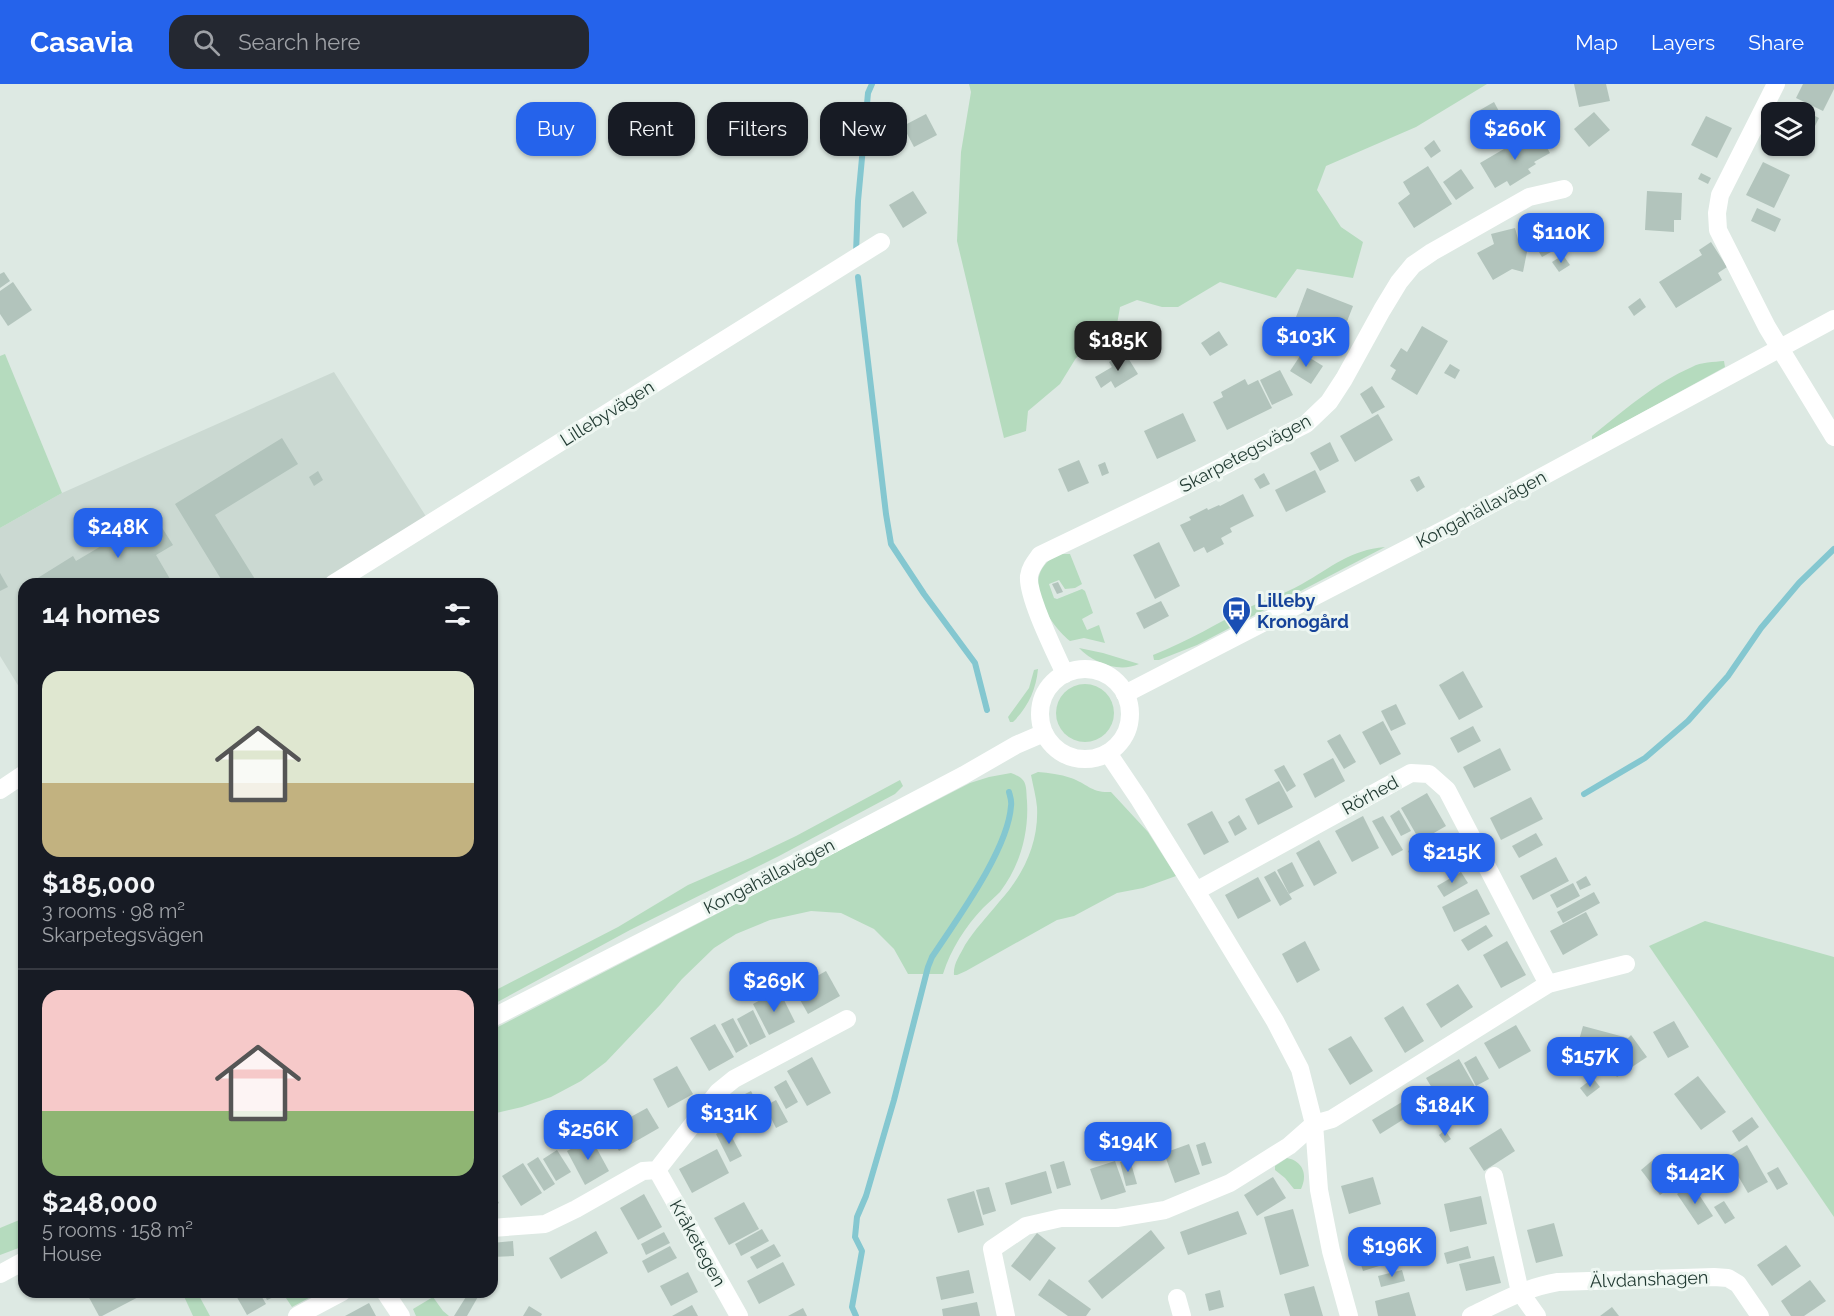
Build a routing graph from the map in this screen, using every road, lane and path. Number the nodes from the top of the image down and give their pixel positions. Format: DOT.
graph roads {
  1 [pos="1776,84"];
  2 [pos="1564,189"];
  3 [pos="881,242"];
  4 [pos="1834,319"];
  5 [pos="1781,348"];
  6 [pos="1834,436"];
  7 [pos="343,578"];
  8 [pos="1065,674"];
  9 [pos="1125,694"];
  10 [pos="1044,733"];
  11 [pos="1107,753"];
  12 [pos="18,778"];
  13 [pos="0,790"];
  14 [pos="1196,891"];
  15 [pos="1626,963"];
  16 [pos="1548,984"];
  17 [pos="498,1015"];
  18 [pos="848,1018"];
  19 [pos="1314,1124"];
  20 [pos="657,1170"];
  21 [pos="1494,1176"];
  22 [pos="498,1228"];
  23 [pos="18,1264"];
  24 [pos="0,1274"];
  25 [pos="1520,1292"];
  26 [pos="331,1298"];
  27 [pos="389,1298"];
  28 [pos="297,1316"];
  29 [pos="400,1316"];
  30 [pos="739,1316"];
  31 [pos="1006,1316"];
  32 [pos="1349,1316"];
  33 [pos="1472,1316"];
  34 [pos="1537,1316"];
  35 [pos="1760,1316"];
  1 -- 5 [label="street"];
  2 -- 8 [label="street, Skarpetegsvägen"];
  3 -- 7 [label="street, Lillebyvägen"];
  4 -- 5 [label="street, Kongahällavägen"];
  5 -- 6 [label="street"];
  5 -- 9 [label="street, Kongahällavägen"];
  8 -- 9 [label="street"];
  8 -- 10 [label="street"];
  9 -- 11 [label="street"];
  10 -- 11 [label="street"];
  10 -- 17 [label="street, Kongahällavägen"];
  11 -- 14 [label="street"];
  12 -- 13 [label="street"];
  14 -- 16 [label="street, Rörhed"];
  14 -- 19 [label="street"];
  15 -- 16 [label="street"];
  16 -- 19 [label="street"];
  18 -- 20 [label="street"];
  19 -- 31 [label="street"];
  19 -- 32 [label="street"];
  20 -- 22 [label="street"];
  20 -- 30 [label="street, Kråketegen"];
  21 -- 25 [label="street"];
  23 -- 24 [label="street"];
  25 -- 33 [label="street, Älvdanshagen"];
  25 -- 34 [label="street"];
  25 -- 35 [label="street, Älvdanshagen"];
  26 -- 28 [label="street"];
  27 -- 29 [label="street"];
}
